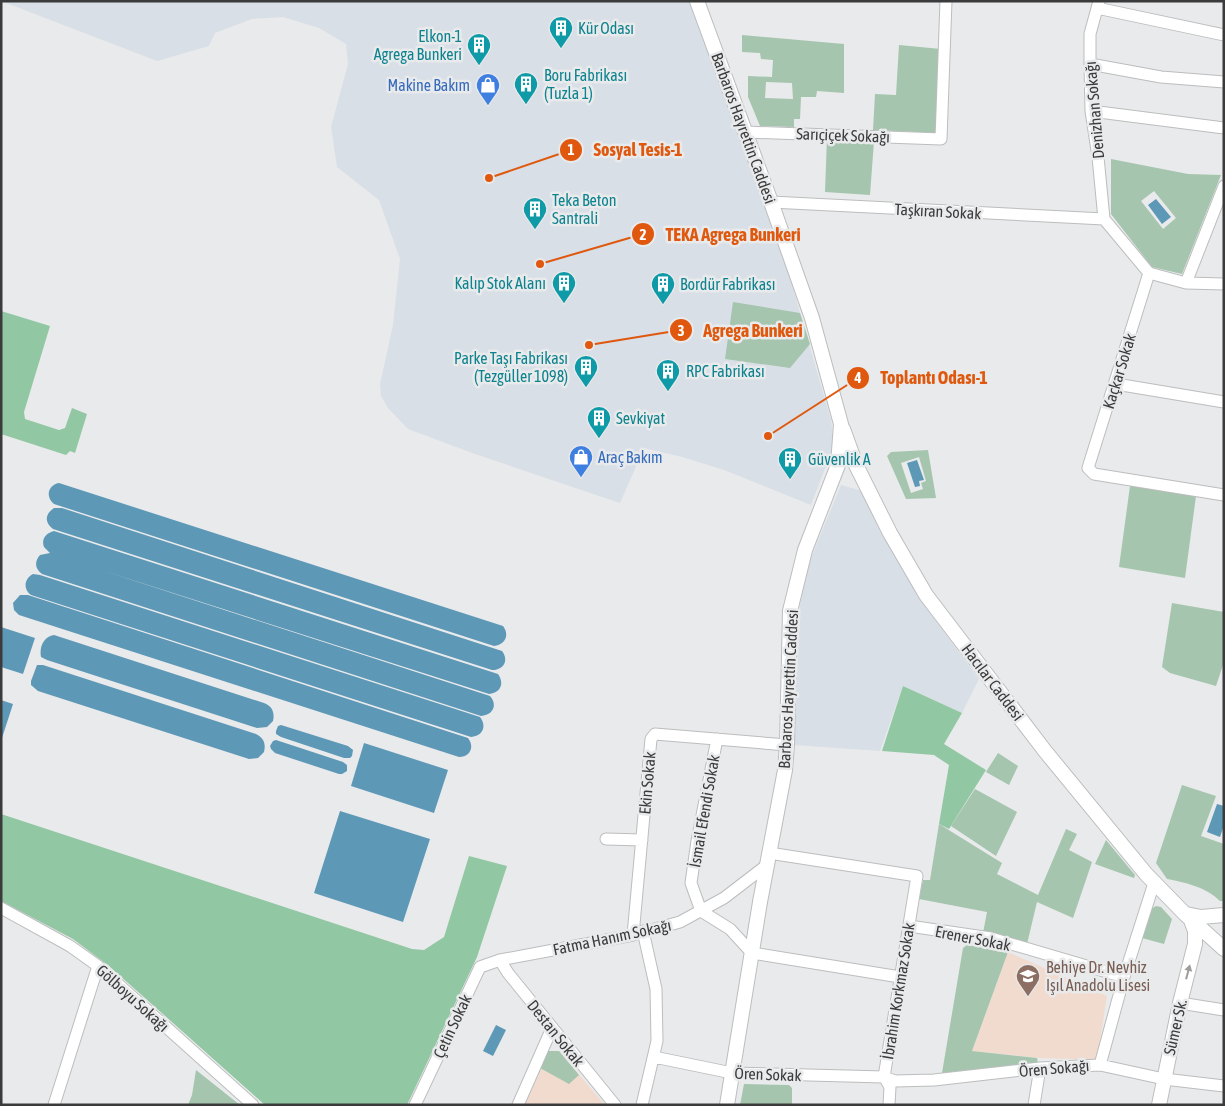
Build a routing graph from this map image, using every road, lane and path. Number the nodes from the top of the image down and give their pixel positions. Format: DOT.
graph roads {
  1 [pos="697,1"];
  2 [pos="946,1"];
  3 [pos="1098,5"];
  4 [pos="1224,35"];
  5 [pos="1090,64"];
  6 [pos="1224,82"];
  7 [pos="1091,110"];
  8 [pos="1224,128"];
  9 [pos="746,132"];
  10 [pos="1224,186"];
  11 [pos="772,202"];
  12 [pos="1104,219"];
  13 [pos="1150,274"];
  14 [pos="1186,283"];
  15 [pos="1224,284"];
  16 [pos="1116,384"];
  17 [pos="1224,402"];
  18 [pos="841,424"];
  19 [pos="1224,495"];
  20 [pos="717,739"];
  21 [pos="787,745"];
  22 [pos="606,839"];
  23 [pos="642,840"];
  24 [pos="768,859"];
  25 [pos="1154,883"];
  26 [pos="1,908"];
  27 [pos="701,911"];
  28 [pos="1224,915"];
  29 [pos="1188,917"];
  30 [pos="1224,919"];
  31 [pos="909,926"];
  32 [pos="638,933"];
  33 [pos="1221,942"];
  34 [pos="1194,951"];
  35 [pos="752,953"];
  36 [pos="500,960"];
  37 [pos="98,966"];
  38 [pos="900,977"];
  39 [pos="1124,977"];
  40 [pos="1180,1003"];
  41 [pos="1224,1010"];
  42 [pos="552,1028"];
  43 [pos="654,1056"];
  44 [pos="1100,1064"];
  45 [pos="1040,1068"];
  46 [pos="732,1073"];
  47 [pos="884,1077"];
  48 [pos="1164,1078"];
  49 [pos="1224,1086"];
  50 [pos="54,1105"];
  51 [pos="254,1105"];
  52 [pos="415,1105"];
  53 [pos="518,1105"];
  54 [pos="615,1105"];
  55 [pos="642,1105"];
  56 [pos="727,1105"];
  57 [pos="889,1105"];
  58 [pos="1034,1105"];
  59 [pos="1159,1105"];
  1 -- 9 [label="street, Barbaros Hayrettin Caddesi"];
  2 -- 9 [label="street, Sarıçiçek Sokağı"];
  3 -- 4 [label="street"];
  3 -- 5 [label="street, Denizhan Sokağı"];
  5 -- 6 [label="street"];
  5 -- 7 [label="street, Denizhan Sokağı"];
  7 -- 8 [label="street"];
  7 -- 12 [label="street, Denizhan Sokağı"];
  9 -- 11 [label="street, Barbaros Hayrettin Caddesi"];
  10 -- 14 [label="street"];
  11 -- 12 [label="street, Taşkıran Sokak"];
  11 -- 18 [label="street, Barbaros Hayrettin Caddesi"];
  12 -- 13 [label="street"];
  13 -- 14 [label="street"];
  13 -- 16 [label="street, Kaçkar Sokak"];
  14 -- 15 [label="street"];
  16 -- 17 [label="street"];
  16 -- 19 [label="street, Kaçkar Sokak"];
  18 -- 21 [label="street, Barbaros Hayrettin Caddesi"];
  18 -- 25 [label="street, Hacılar Caddesi"];
  20 -- 21 [label="street, Ekin Sokak"];
  20 -- 23 [label="street, Ekin Sokak"];
  20 -- 27 [label="street, İsmail Efendi Sokak"];
  21 -- 24 [label="street, Barbaros Hayrettin Caddesi"];
  22 -- 23 [label="street"];
  23 -- 32 [label="street, Ekin Sokak"];
  24 -- 27 [label="street, Fatma Hanım Sokağı"];
  24 -- 31 [label="street, İbrahim Korkmaz Sokak"];
  24 -- 35 [label="street, Barbaros Hayrettin Caddesi"];
  25 -- 29 [label="street, Hacılar Caddesi"];
  25 -- 39 [label="street"];
  26 -- 37 [label="street, Gölboyu Sokağı"];
  27 -- 32 [label="street, Fatma Hanım Sokağı"];
  27 -- 35 [label="street"];
  28 -- 29 [label="street"];
  29 -- 33 [label="street, Hacılar Caddesi"];
  29 -- 34 [label="street, Sümer Sk."];
  30 -- 33 [label="street"];
  31 -- 38 [label="street, İbrahim Korkmaz Sokak"];
  31 -- 39 [label="street, Erener Sokak"];
  32 -- 36 [label="street, Fatma Hanım Sokağı"];
  32 -- 43 [label="street, Ekin Sokak"];
  33 -- 34 [label="street"];
  40 -- 34 [label="street, Sümer Sk., one-way"];
  35 -- 38 [label="street"];
  35 -- 46 [label="street, Barbaros Hayrettin Caddesi"];
  36 -- 42 [label="street, Destan Sokak"];
  36 -- 52 [label="street, Çetin Sokak"];
  37 -- 50 [label="street"];
  37 -- 51 [label="street, Gölboyu Sokağı"];
  38 -- 47 [label="street, İbrahim Korkmaz Sokak"];
  39 -- 44 [label="street"];
  40 -- 41 [label="street"];
  40 -- 48 [label="street, Sümer Sk."];
  42 -- 53 [label="street"];
  42 -- 54 [label="street, Destan Sokak"];
  43 -- 46 [label="street, Ören Sokak"];
  43 -- 55 [label="street, Ekin Sokak"];
  44 -- 45 [label="street, Ören Sokağı"];
  44 -- 48 [label="street, Ören Sokağı"];
  45 -- 47 [label="street, Ören Sokağı"];
  45 -- 58 [label="street"];
  46 -- 47 [label="street, Ören Sokak"];
  46 -- 56 [label="street, Barbaros Hayrettin Caddesi"];
  47 -- 57 [label="street, İbrahim Korkmaz Sokak"];
  48 -- 49 [label="street, Ören Sokağı"];
  48 -- 59 [label="street, Sümer Sk."];
}
